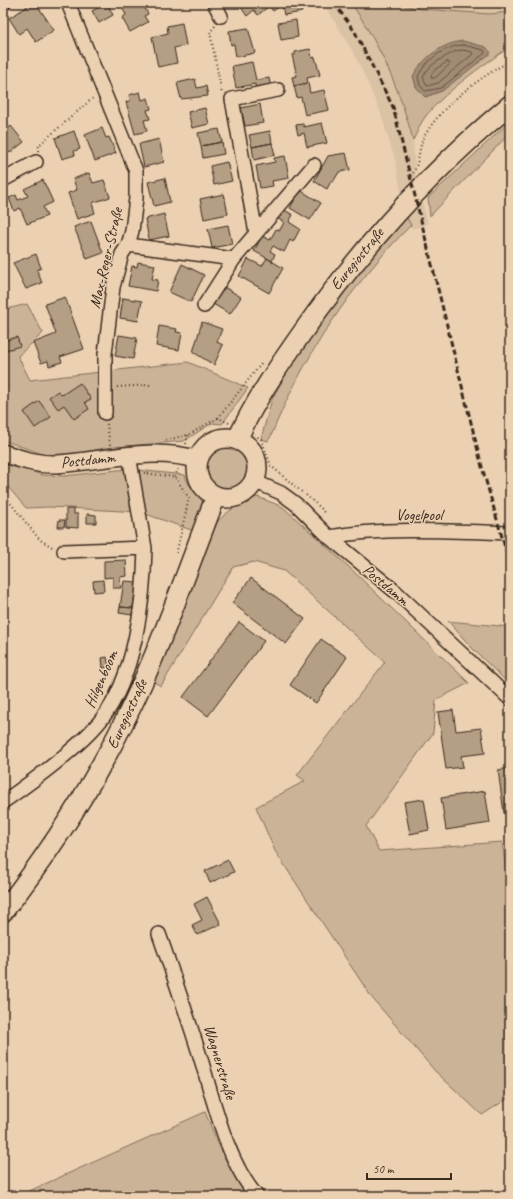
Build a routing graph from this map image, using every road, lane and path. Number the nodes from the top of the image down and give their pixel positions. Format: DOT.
graph roads {
  1 [pos="68,3"];
  2 [pos="214,3"];
  3 [pos="221,16"];
  4 [pos="103,89"];
  5 [pos="278,90"];
  6 [pos="232,100"];
  7 [pos="510,105"];
  8 [pos="36,162"];
  9 [pos="314,165"];
  10 [pos="3,180"];
  11 [pos="256,233"];
  12 [pos="128,245"];
  13 [pos="234,259"];
  14 [pos="204,306"];
  15 [pos="151,385"];
  16 [pos="104,387"];
  17 [pos="105,413"];
  18 [pos="240,434"];
  19 [pos="188,435"];
  20 [pos="3,453"];
  21 [pos="130,455"];
  22 [pos="112,457"];
  23 [pos="198,460"];
  24 [pos="175,477"];
  25 [pos="254,481"];
  26 [pos="3,494"];
  27 [pos="216,496"];
  28 [pos="510,533"];
  29 [pos="329,537"];
  30 [pos="145,548"];
  31 [pos="64,551"];
  32 [pos="176,557"];
  33 [pos="510,699"];
  34 [pos="3,802"];
  35 [pos="3,912"];
  36 [pos="159,934"];
  37 [pos="257,1196"];
  1 -- 4 [label="street, Max-Reger-Straße"];
  2 -- 3 [label="street"];
  3 -- 6 [label="path"];
  4 -- 8 [label="path"];
  4 -- 12 [label="street, Max-Reger-Straße"];
  5 -- 6 [label="street"];
  6 -- 11 [label="street"];
  7 -- 18 [label="main road, Euregiostraße"];
  8 -- 10 [label="street"];
  9 -- 11 [label="street"];
  11 -- 13 [label="street"];
  12 -- 13 [label="street"];
  12 -- 16 [label="street, Max-Reger-Straße"];
  13 -- 14 [label="street"];
  15 -- 16 [label="path"];
  16 -- 17 [label="street, Max-Reger-Straße"];
  17 -- 22 [label="path"];
  18 -- 19 [label="path"];
  18 -- 23 [label="main road"];
  18 -- 25 [label="main road"];
  18 -- 29 [label="path"];
  20 -- 22 [label="street, Postdamm"];
  21 -- 22 [label="street, Postdamm"];
  21 -- 23 [label="street, Postdamm"];
  21 -- 30 [label="street, Hilgenboom"];
  23 -- 27 [label="main road"];
  24 -- 32 [label="path"];
  25 -- 27 [label="main road"];
  25 -- 29 [label="street, Postdamm"];
  26 -- 31 [label="path"];
  27 -- 35 [label="main road, Euregiostraße"];
  28 -- 29 [label="street, Vogelpool"];
  29 -- 33 [label="street, Postdamm"];
  30 -- 31 [label="street"];
  30 -- 34 [label="street, Hilgenboom"];
  36 -- 37 [label="street, Wagnerstraße"];
}
